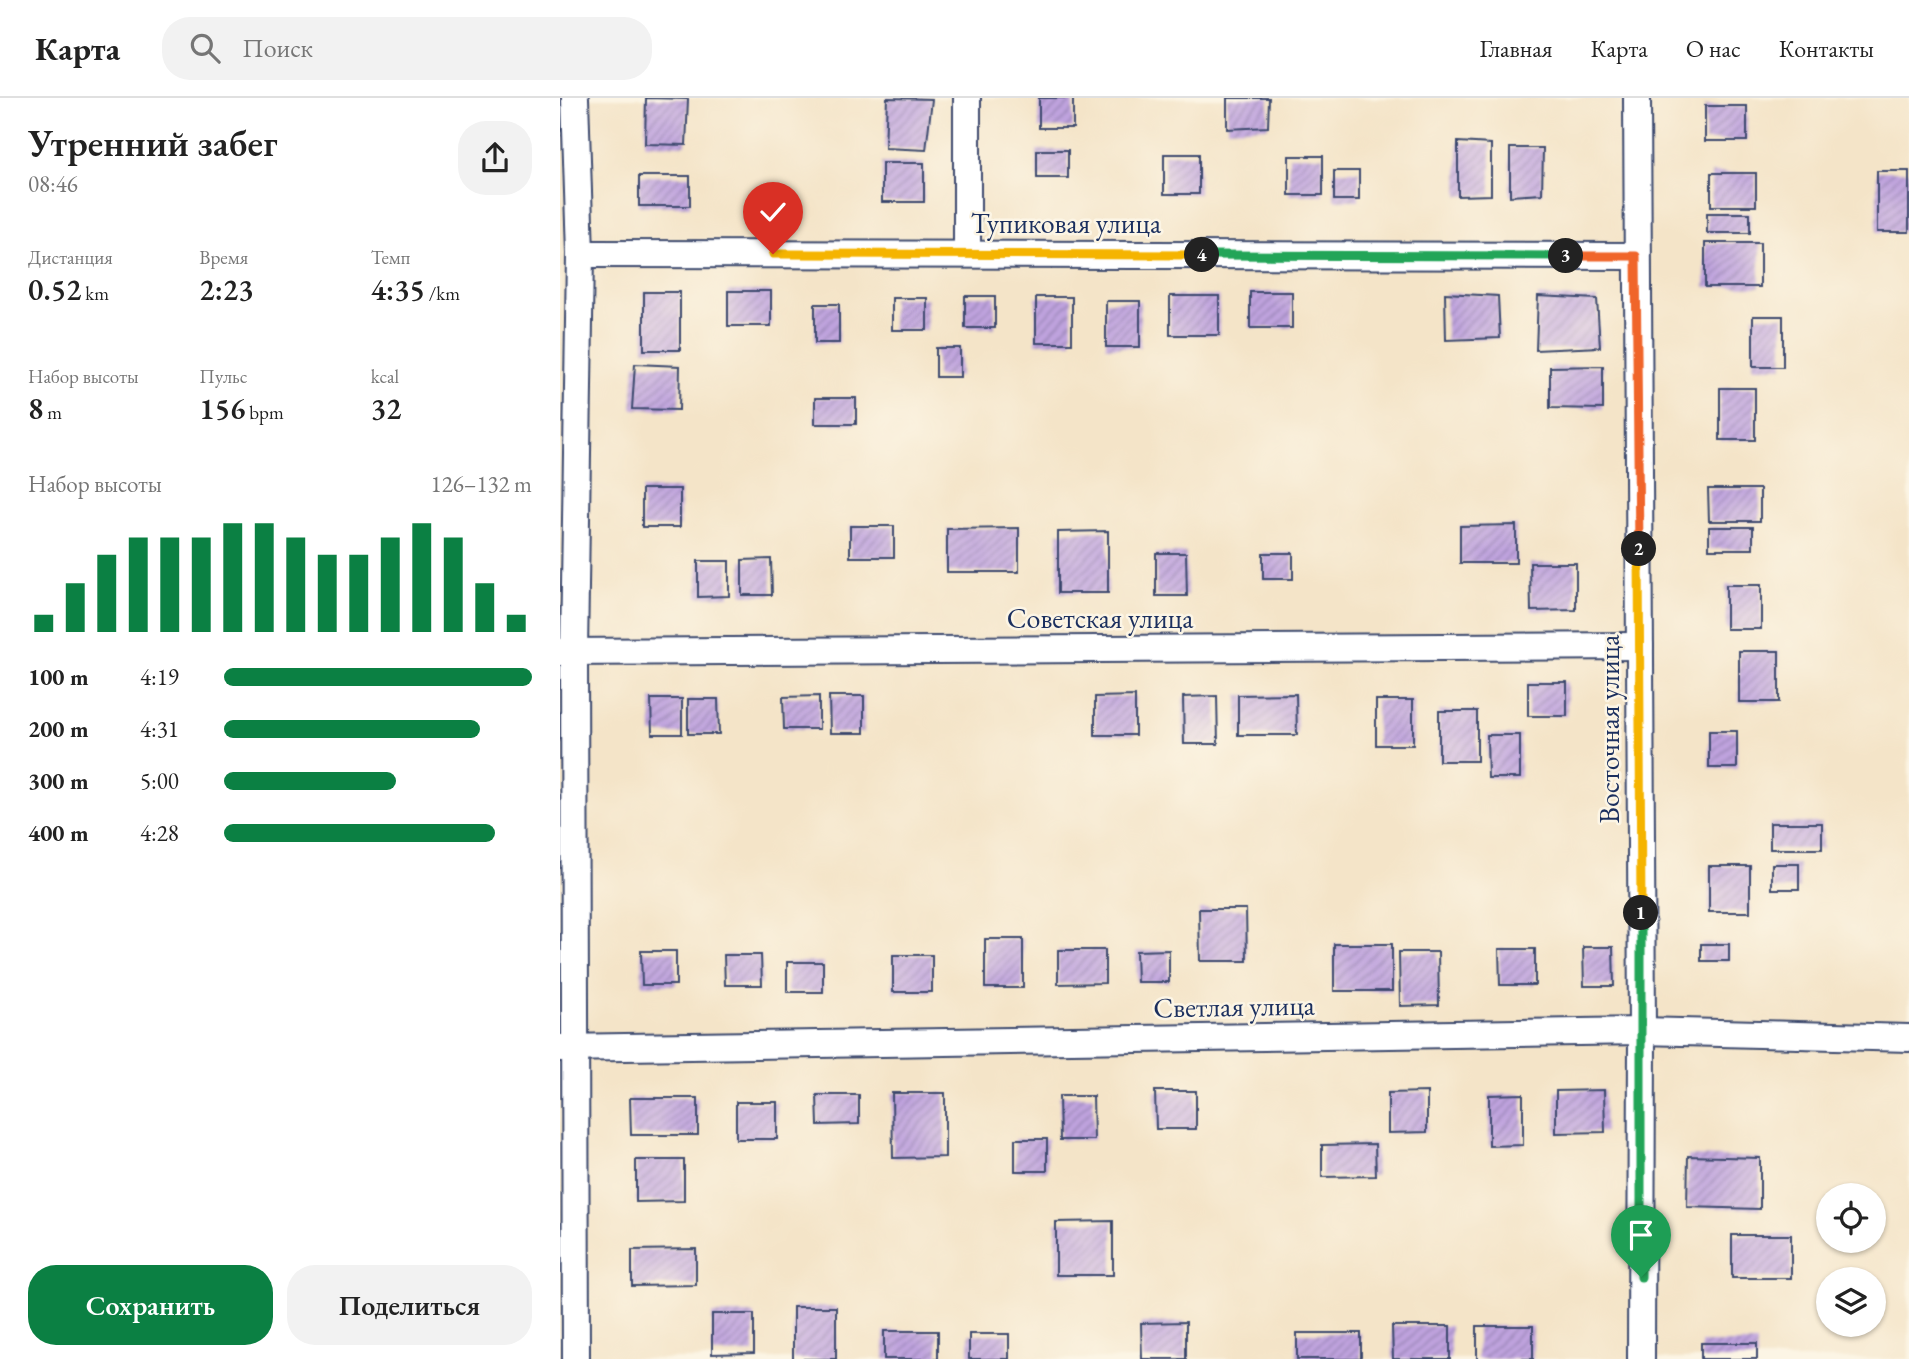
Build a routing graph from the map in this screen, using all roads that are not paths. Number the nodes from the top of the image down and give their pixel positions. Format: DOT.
graph roads {
  1 [pos="575,98"];
  2 [pos="967,98"];
  3 [pos="1637,98"];
  4 [pos="580,254"];
  5 [pos="967,254"];
  6 [pos="1636,256"];
  7 [pos="568,505"];
  8 [pos="1640,646"];
  9 [pos="567,652"];
  10 [pos="1642,1031"];
  11 [pos="1909,1038"];
  12 [pos="568,1048"];
  13 [pos="576,1359"];
  14 [pos="1641,1359"];
  1 -- 4 [label="street"];
  2 -- 5 [label="street"];
  3 -- 6 [label="street, Восточная улица"];
  4 -- 5 [label="street, Тупиковая улица"];
  4 -- 7 [label="street"];
  5 -- 6 [label="street, Тупиковая улица"];
  6 -- 8 [label="street, Восточная улица"];
  7 -- 9 [label="street"];
  8 -- 9 [label="street, Советская улица"];
  8 -- 10 [label="street, Восточная улица"];
  9 -- 12 [label="street"];
  10 -- 11 [label="street, Светлая улица"];
  10 -- 12 [label="street, Светлая улица"];
  10 -- 14 [label="street, Восточная улица"];
  12 -- 13 [label="street"];
}
